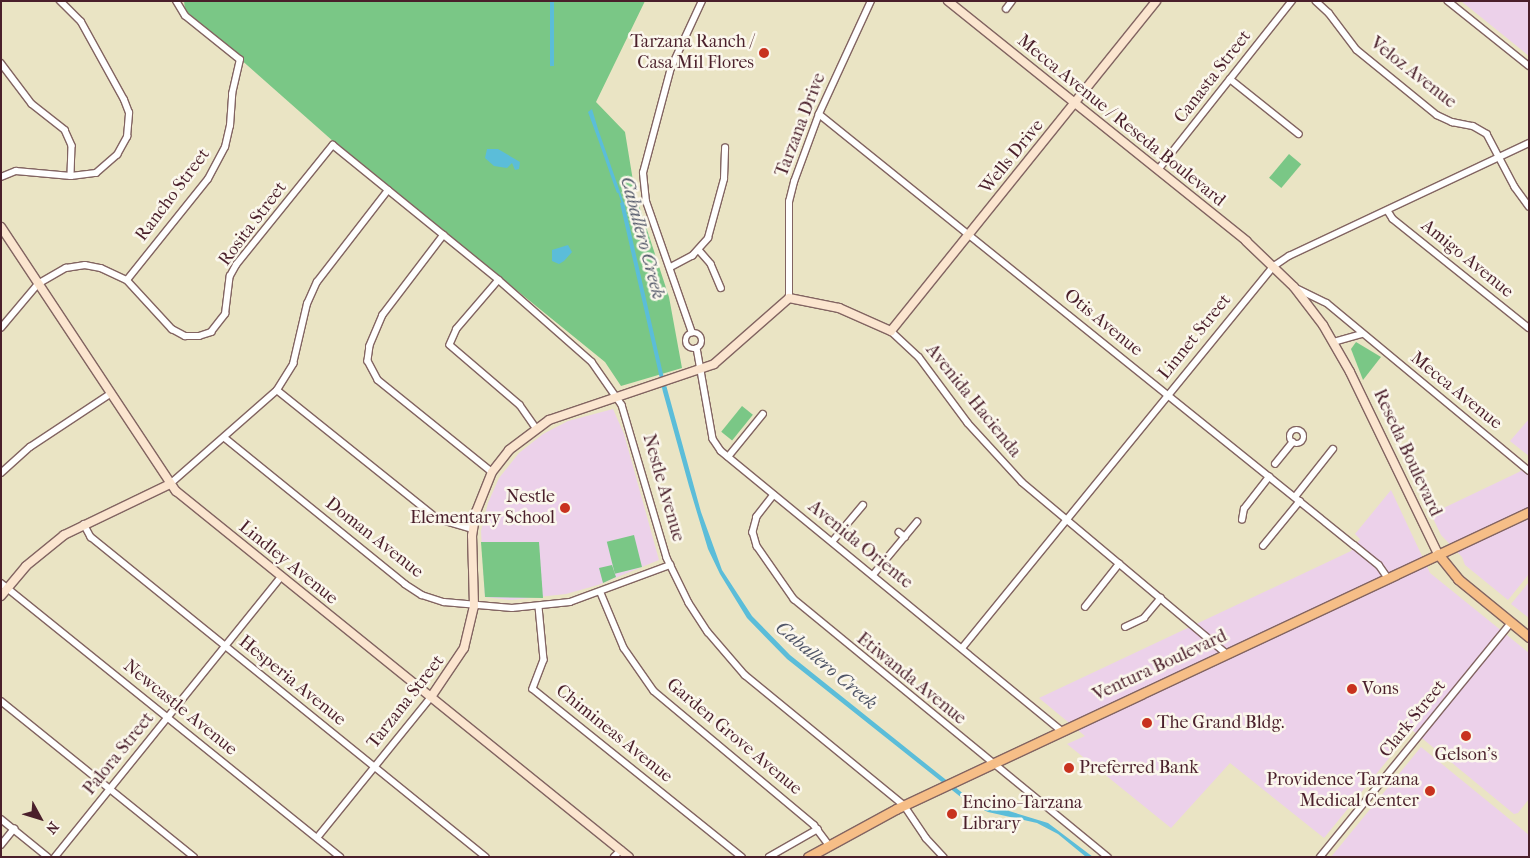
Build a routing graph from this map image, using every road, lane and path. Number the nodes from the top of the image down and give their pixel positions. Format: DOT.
graph roads {
  1 [pos="60,1"];
  2 [pos="176,1"];
  3 [pos="702,1"];
  4 [pos="871,1"];
  5 [pos="948,1"];
  6 [pos="1012,1"];
  7 [pos="1156,1"];
  8 [pos="1292,1"];
  9 [pos="1316,1"];
  10 [pos="1448,1"];
  11 [pos="1006,9"];
  12 [pos="1,62"];
  13 [pos="1529,66"];
  14 [pos="1230,79"];
  15 [pos="1074,103"];
  16 [pos="819,114"];
  17 [pos="1299,134"];
  18 [pos="1529,143"];
  19 [pos="333,145"];
  20 [pos="725,148"];
  21 [pos="1500,156"];
  22 [pos="1158,170"];
  23 [pos="71,176"];
  24 [pos="1,177"];
  25 [pos="388,190"];
  26 [pos="1529,206"];
  27 [pos="1388,211"];
  28 [pos="1,227"];
  29 [pos="970,233"];
  30 [pos="444,234"];
  31 [pos="699,250"];
  32 [pos="1274,266"];
  33 [pos="671,267"];
  34 [pos="127,280"];
  35 [pos="499,280"];
  36 [pos="38,284"];
  37 [pos="1294,287"];
  38 [pos="721,288"];
  39 [pos="789,298"];
  40 [pos="1,328"];
  41 [pos="1529,328"];
  42 [pos="891,330"];
  43 [pos="692,333"];
  44 [pos="1362,334"];
  45 [pos="1334,342"];
  46 [pos="697,348"];
  47 [pos="701,370"];
  48 [pos="277,390"];
  49 [pos="110,394"];
  50 [pos="1168,394"];
  51 [pos="618,397"];
  52 [pos="763,414"];
  53 [pos="536,428"];
  54 [pos="225,438"];
  55 [pos="1293,442"];
  56 [pos="1333,449"];
  57 [pos="728,457"];
  58 [pos="1275,464"];
  59 [pos="1529,471"];
  60 [pos="492,472"];
  61 [pos="1,473"];
  62 [pos="1269,477"];
  63 [pos="170,484"];
  64 [pos="774,496"];
  65 [pos="1297,499"];
  66 [pos="863,505"];
  67 [pos="1529,512"];
  68 [pos="1066,520"];
  69 [pos="1242,520"];
  70 [pos="917,522"];
  71 [pos="84,524"];
  72 [pos="473,529"];
  73 [pos="899,532"];
  74 [pos="905,536"];
  75 [pos="832,542"];
  76 [pos="1263,546"];
  77 [pos="1438,554"];
  78 [pos="1120,564"];
  79 [pos="670,566"];
  80 [pos="282,576"];
  81 [pos="873,576"];
  82 [pos="1388,578"];
  83 [pos="4,586"];
  84 [pos="601,593"];
  85 [pos="1,596"];
  86 [pos="1161,598"];
  87 [pos="474,606"];
  88 [pos="539,607"];
  89 [pos="1085,607"];
  90 [pos="1511,623"];
  91 [pos="1125,627"];
  92 [pos="1529,637"];
  93 [pos="225,646"];
  94 [pos="963,647"];
  95 [pos="1226,653"];
  96 [pos="431,697"];
  97 [pos="1,701"];
  98 [pos="167,717"];
  99 [pos="1062,731"];
  100 [pos="992,764"];
  101 [pos="375,766"];
  102 [pos="110,789"];
  103 [pos="904,805"];
  104 [pos="1,819"];
  105 [pos="818,829"];
  106 [pos="14,830"];
  107 [pos="317,838"];
  108 [pos="1,845"];
  109 [pos="829,845"];
  110 [pos="621,850"];
  111 [pos="48,857"];
  112 [pos="55,857"];
  113 [pos="194,857"];
  114 [pos="340,857"];
  115 [pos="486,857"];
  116 [pos="614,857"];
  117 [pos="629,857"];
  118 [pos="742,857"];
  119 [pos="770,857"];
  120 [pos="808,857"];
  121 [pos="944,857"];
  122 [pos="1108,857"];
  123 [pos="1320,857"];
  1 -- 23 [label="street"];
  2 -- 34 [label="street, Rancho Street"];
  3 -- 33 [label="street, Avenida Oriente"];
  4 -- 16 [label="street, Tarzana Drive"];
  5 -- 15 [label="street, Mecca Avenue / Reseda Boulevard"];
  6 -- 11 [label="street"];
  7 -- 15 [label="street, Wells Drive"];
  8 -- 14 [label="street, Canasta Street"];
  9 -- 21 [label="street, Veloz Avenue"];
  10 -- 13 [label="street"];
  12 -- 23 [label="street"];
  14 -- 17 [label="street"];
  14 -- 22 [label="street, Canasta Street"];
  15 -- 22 [label="street, Mecca Avenue / Reseda Boulevard"];
  15 -- 29 [label="street, Wells Drive"];
  16 -- 29 [label="street, Otis Avenue"];
  16 -- 39 [label="street, Tarzana Drive"];
  18 -- 21 [label="street, Linnet Street"];
  19 -- 25 [label="street, Nestle Avenue"];
  19 -- 34 [label="street, Rosita Street"];
  20 -- 31 [label="street"];
  21 -- 26 [label="street, Veloz Avenue"];
  21 -- 27 [label="street, Linnet Street"];
  22 -- 32 [label="street, Mecca Avenue / Reseda Boulevard"];
  23 -- 24 [label="street"];
  25 -- 30 [label="street, Nestle Avenue"];
  25 -- 48 [label="street"];
  27 -- 32 [label="street, Linnet Street"];
  27 -- 41 [label="street, Amigo Avenue"];
  28 -- 36 [label="street, Lindley Avenue"];
  29 -- 42 [label="street, Wells Drive"];
  29 -- 50 [label="street, Otis Avenue"];
  30 -- 35 [label="street, Nestle Avenue"];
  30 -- 60 [label="street"];
  31 -- 33 [label="street"];
  31 -- 38 [label="street"];
  32 -- 37 [label="street, Reseda Boulevard"];
  32 -- 50 [label="street, Linnet Street"];
  33 -- 43 [label="street, Avenida Oriente"];
  34 -- 36 [label="street, Rosita Street"];
  35 -- 51 [label="street, Nestle Avenue"];
  35 -- 53 [label="street"];
  36 -- 40 [label="street"];
  36 -- 49 [label="street, Lindley Avenue"];
  37 -- 44 [label="street, Mecca Avenue"];
  37 -- 45 [label="street, Reseda Boulevard"];
  39 -- 42 [label="street, Avenida Hacienda"];
  39 -- 47 [label="street"];
  42 -- 68 [label="street, Avenida Hacienda"];
  43 -- 46 [label="street, Avenida Oriente"];
  43 -- 46 [label="street, Avenida Oriente"];
  44 -- 45 [label="street"];
  44 -- 59 [label="street, Mecca Avenue"];
  45 -- 77 [label="street, Reseda Boulevard"];
  46 -- 47 [label="street, Avenida Oriente"];
  47 -- 51 [label="street, Tarzana Street"];
  47 -- 57 [label="street, Avenida Oriente"];
  48 -- 54 [label="street"];
  48 -- 72 [label="street"];
  49 -- 61 [label="street"];
  49 -- 63 [label="street, Lindley Avenue"];
  50 -- 62 [label="street, Otis Avenue"];
  50 -- 68 [label="street, Linnet Street"];
  51 -- 53 [label="street, Tarzana Street"];
  51 -- 79 [label="street, Nestle Avenue"];
  52 -- 57 [label="street"];
  53 -- 60 [label="street, Tarzana Street"];
  54 -- 63 [label="street"];
  54 -- 87 [label="street, Doman Avenue"];
  55 -- 58 [label="street"];
  56 -- 65 [label="street"];
  57 -- 64 [label="street, Avenida Oriente"];
  60 -- 72 [label="street, Tarzana Street"];
  62 -- 65 [label="street, Otis Avenue"];
  62 -- 69 [label="street"];
  63 -- 71 [label="street"];
  63 -- 80 [label="street, Lindley Avenue"];
  64 -- 75 [label="street, Avenida Oriente"];
  64 -- 100 [label="street, Etiwanda Avenue"];
  65 -- 76 [label="street"];
  65 -- 82 [label="street, Otis Avenue"];
  66 -- 75 [label="street"];
  67 -- 77 [label="main road, Ventura Boulevard"];
  68 -- 78 [label="street, Avenida Hacienda"];
  68 -- 94 [label="street, Linnet Street"];
  70 -- 74 [label="street"];
  71 -- 83 [label="street"];
  71 -- 93 [label="street, Hesperia Avenue"];
  72 -- 87 [label="street, Tarzana Street"];
  73 -- 74 [label="street"];
  74 -- 81 [label="street"];
  75 -- 81 [label="street, Avenida Oriente"];
  77 -- 82 [label="main road, Ventura Boulevard"];
  77 -- 90 [label="main road, Reseda Boulevard"];
  78 -- 86 [label="street, Avenida Hacienda"];
  78 -- 89 [label="street"];
  79 -- 84 [label="street, Doman Avenue"];
  79 -- 103 [label="street, Nestle Avenue"];
  80 -- 93 [label="street, Palora Street"];
  80 -- 96 [label="street, Lindley Avenue"];
  81 -- 94 [label="street, Avenida Oriente"];
  82 -- 95 [label="main road, Ventura Boulevard"];
  83 -- 85 [label="street"];
  83 -- 98 [label="street, Newcastle Avenue"];
  84 -- 88 [label="street, Doman Avenue"];
  84 -- 105 [label="street, Garden Grove Avenue"];
  86 -- 91 [label="street"];
  86 -- 95 [label="street, Avenida Hacienda"];
  87 -- 88 [label="street, Doman Avenue"];
  87 -- 96 [label="street, Tarzana Street"];
  88 -- 118 [label="street, Chimineas Avenue"];
  90 -- 92 [label="main road, Reseda Boulevard"];
  90 -- 123 [label="street, Clark Street"];
  93 -- 98 [label="street, Palora Street"];
  93 -- 101 [label="street, Hesperia Avenue"];
  94 -- 99 [label="street, Avenida Oriente"];
  95 -- 99 [label="main road, Ventura Boulevard"];
  96 -- 101 [label="street, Tarzana Street"];
  96 -- 110 [label="street, Lindley Avenue"];
  97 -- 102 [label="street"];
  98 -- 102 [label="street, Palora Street"];
  98 -- 107 [label="street, Newcastle Avenue"];
  99 -- 100 [label="main road, Ventura Boulevard"];
  100 -- 103 [label="main road, Ventura Boulevard"];
  100 -- 122 [label="street, Etiwanda Avenue"];
  101 -- 107 [label="street, Tarzana Street"];
  101 -- 115 [label="street, Hesperia Avenue"];
  102 -- 112 [label="street, Palora Street"];
  102 -- 113 [label="street"];
  103 -- 109 [label="main road, Ventura Boulevard"];
  103 -- 121 [label="street, Nestle Avenue"];
  104 -- 106 [label="street"];
  105 -- 109 [label="street, Garden Grove Avenue"];
  105 -- 119 [label="street"];
  106 -- 108 [label="street"];
  106 -- 111 [label="street"];
  107 -- 114 [label="street, Newcastle Avenue"];
  109 -- 120 [label="main road, Ventura Boulevard"];
  110 -- 116 [label="street"];
  110 -- 117 [label="street, Lindley Avenue"];
}
